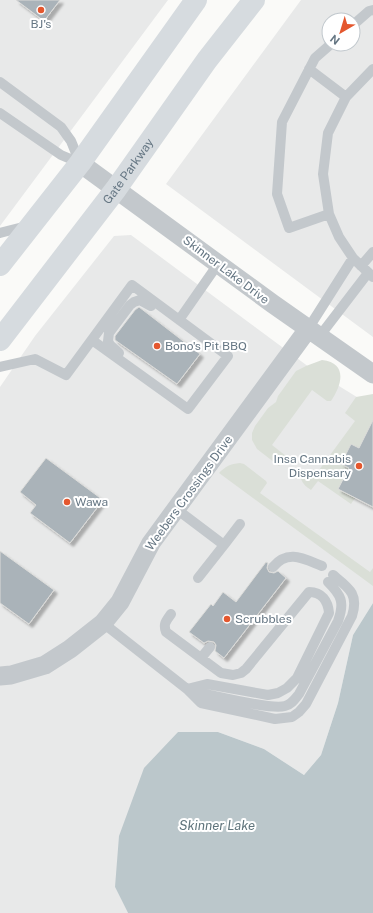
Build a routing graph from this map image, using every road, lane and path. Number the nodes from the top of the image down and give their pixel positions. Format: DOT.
graph roads {
  1 [pos="196,0"];
  2 [pos="254,0"];
  3 [pos="373,10"];
  4 [pos="361,18"];
  5 [pos="322,52"];
  6 [pos="309,69"];
  7 [pos="373,69"];
  8 [pos="0,82"];
  9 [pos="346,97"];
  10 [pos="0,113"];
  11 [pos="80,163"];
  12 [pos="116,188"];
  13 [pos="329,214"];
  14 [pos="32,224"];
  15 [pos="0,233"];
  16 [pos="373,252"];
  17 [pos="353,258"];
  18 [pos="218,264"];
  19 [pos="0,265"];
  20 [pos="367,272"];
  21 [pos="179,320"];
  22 [pos="314,333"];
  23 [pos="201,336"];
  24 [pos="0,340"];
  25 [pos="92,340"];
  26 [pos="0,367"];
  27 [pos="373,374"];
  28 [pos="176,400"];
  29 [pos="175,508"];
  30 [pos="240,524"];
  31 [pos="224,545"];
  32 [pos="273,567"];
  33 [pos="319,569"];
  34 [pos="198,578"];
  35 [pos="330,578"];
  36 [pos="171,614"];
  37 [pos="103,624"];
  38 [pos="210,647"];
  39 [pos="201,658"];
  40 [pos="0,676"];
  41 [pos="187,689"];
  1 -- 11 [label="main road"];
  2 -- 12 [label="main road, Gate Parkway"];
  3 -- 4 [label="lane"];
  5 -- 6 [label="lane"];
  6 -- 9 [label="lane"];
  6 -- 13 [label="lane"];
  7 -- 9 [label="lane"];
  8 -- 11 [label="lane"];
  9 -- 13 [label="lane"];
  10 -- 11 [label="lane"];
  11 -- 12 [label="street, Skinner Lake Drive"];
  11 -- 14 [label="main road"];
  12 -- 18 [label="street, Skinner Lake Drive"];
  12 -- 24 [label="main road, Gate Parkway"];
  13 -- 17 [label="lane"];
  14 -- 15 [label="lane"];
  14 -- 19 [label="main road"];
  16 -- 20 [label="lane"];
  17 -- 20 [label="lane"];
  17 -- 22 [label="lane"];
  18 -- 21 [label="lane"];
  18 -- 22 [label="street, Skinner Lake Drive"];
  20 -- 22 [label="lane"];
  21 -- 23 [label="lane"];
  21 -- 25 [label="lane"];
  22 -- 27 [label="street, Skinner Lake Drive"];
  22 -- 29 [label="street, Weebers Crossings Drive"];
  23 -- 28 [label="lane"];
  23 -- 28 [label="lane"];
  25 -- 26 [label="lane"];
  25 -- 28 [label="lane"];
  29 -- 31 [label="lane"];
  29 -- 37 [label="street, Weebers Crossings Drive"];
  30 -- 31 [label="lane"];
  31 -- 34 [label="lane"];
  32 -- 33 [label="lane"];
  35 -- 41 [label="lane"];
  36 -- 39 [label="lane"];
  37 -- 40 [label="street, Weebers Crossings Drive"];
  37 -- 41 [label="lane"];
  38 -- 39 [label="lane"];
  39 -- 41 [label="lane"];
}
